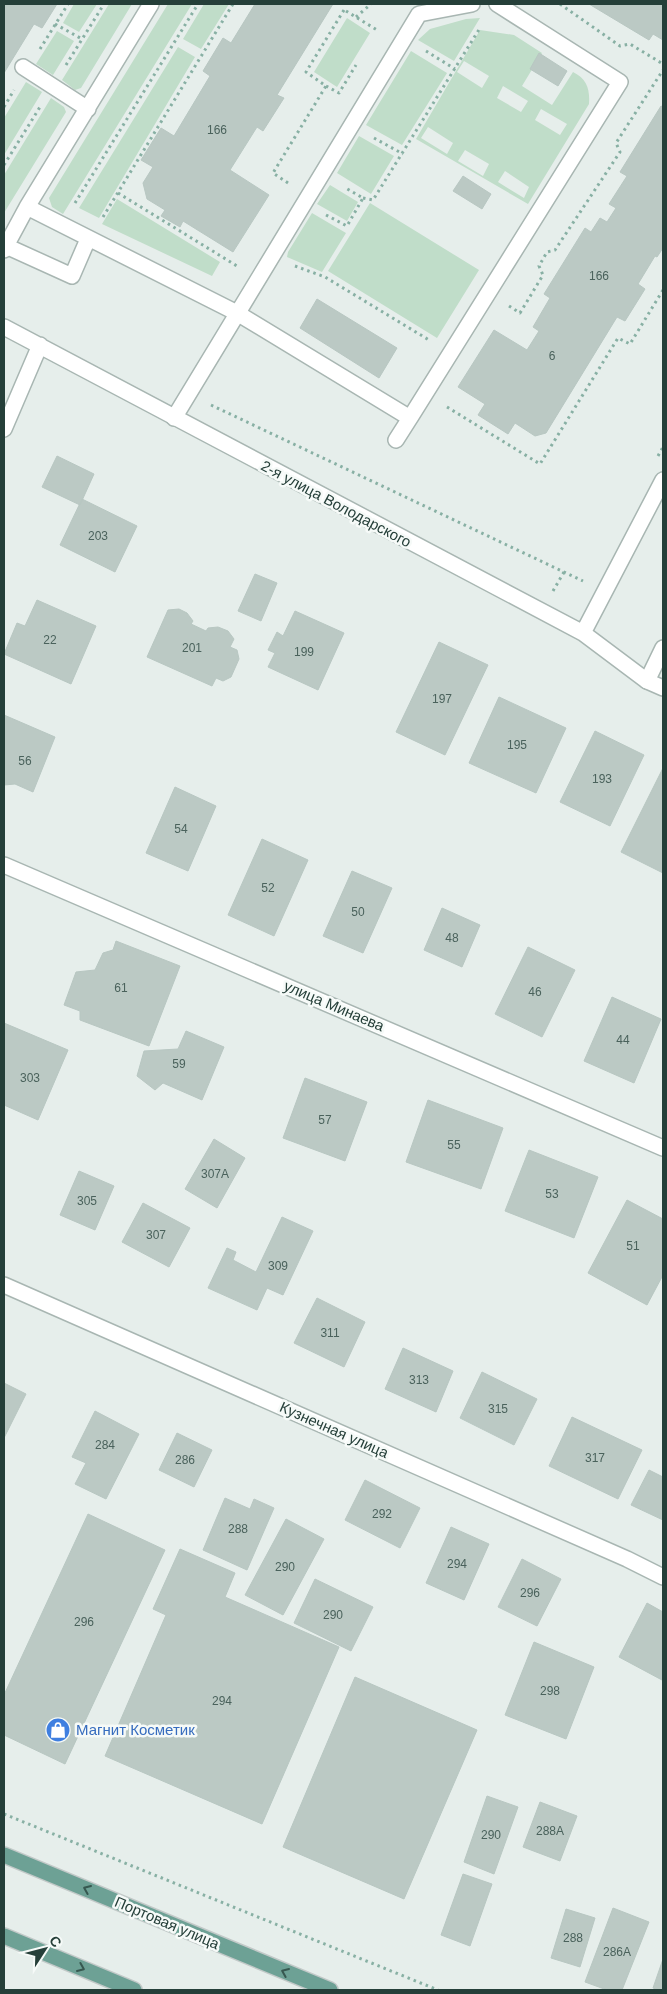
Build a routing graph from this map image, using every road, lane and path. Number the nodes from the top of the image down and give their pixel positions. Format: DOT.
graph roads {
  1 [pos="68,4"];
  2 [pos="104,4"];
  3 [pos="152,4"];
  4 [pos="198,4"];
  5 [pos="233,4"];
  6 [pos="371,4"];
  7 [pos="472,4"];
  8 [pos="497,4"];
  9 [pos="560,4"];
  10 [pos="356,17"];
  11 [pos="485,21"];
  12 [pos="55,24"];
  13 [pos="372,38"];
  14 [pos="82,39"];
  15 [pos="423,49"];
  16 [pos="358,61"];
  17 [pos="663,64"];
  18 [pos="25,68"];
  19 [pos="455,69"];
  20 [pos="663,70"];
  21 [pos="326,86"];
  22 [pos="53,87"];
  23 [pos="88,109"];
  24 [pos="370,136"];
  25 [pos="403,154"];
  26 [pos="4,164"];
  27 [pos="291,184"];
  28 [pos="340,184"];
  29 [pos="118,193"];
  30 [pos="363,198"];
  31 [pos="27,207"];
  32 [pos="70,211"];
  33 [pos="323,213"];
  34 [pos="102,218"];
  35 [pos="88,239"];
  36 [pos="4,247"];
  37 [pos="287,263"];
  38 [pos="241,269"];
  39 [pos="663,290"];
  40 [pos="507,305"];
  41 [pos="237,313"];
  42 [pos="4,327"];
  43 [pos="40,345"];
  44 [pos="436,345"];
  45 [pos="188,394"];
  46 [pos="447,407"];
  47 [pos="174,418"];
  48 [pos="410,418"];
  49 [pos="4,429"];
  50 [pos="396,440"];
  51 [pos="663,446"];
  52 [pos="654,464"];
  53 [pos="663,480"];
  54 [pos="590,584"];
  55 [pos="583,633"];
  56 [pos="663,648"];
  57 [pos="647,681"];
  58 [pos="663,688"];
  59 [pos="4,865"];
  60 [pos="663,1148"];
  61 [pos="4,1285"];
  62 [pos="663,1577"];
  63 [pos="4,1814"];
  64 [pos="4,1855"];
  65 [pos="4,1936"];
  66 [pos="134,1990"];
  67 [pos="330,1990"];
  68 [pos="438,1990"];
  1 -- 12 [label="path"];
  2 -- 14 [label="path"];
  3 -- 23 [label="street"];
  4 -- 32 [label="path"];
  5 -- 29 [label="path"];
  6 -- 10 [label="path"];
  7 -- 41 [label="street"];
  8 -- 48 [label="street"];
  9 -- 17 [label="path"];
  10 -- 13 [label="path"];
  10 -- 21 [label="path"];
  11 -- 19 [label="path"];
  12 -- 14 [label="path"];
  12 -- 18 [label="path"];
  14 -- 22 [label="path"];
  15 -- 19 [label="path"];
  16 -- 21 [label="path"];
  18 -- 22 [label="street"];
  19 -- 25 [label="path"];
  20 -- 40 [label="path"];
  21 -- 27 [label="path"];
  22 -- 23 [label="street"];
  22 -- 26 [label="path"];
  23 -- 31 [label="street"];
  24 -- 25 [label="path"];
  25 -- 30 [label="path"];
  28 -- 30 [label="path"];
  29 -- 34 [label="path"];
  29 -- 38 [label="path"];
  30 -- 33 [label="path"];
  31 -- 35 [label="street"];
  31 -- 36 [label="street"];
  35 -- 36 [label="street"];
  35 -- 41 [label="street"];
  37 -- 44 [label="path"];
  39 -- 46 [label="path"];
  41 -- 45 [label="street"];
  41 -- 48 [label="street"];
  42 -- 43 [label="street, 2-я улица Володарского"];
  43 -- 47 [label="street, 2-я улица Володарского"];
  43 -- 49 [label="street"];
  45 -- 47 [label="street"];
  45 -- 54 [label="path"];
  47 -- 55 [label="street, 2-я улица Володарского"];
  48 -- 50 [label="street"];
  51 -- 52 [label="path"];
  53 -- 55 [label="street"];
  55 -- 57 [label="street, 2-я улица Володарского"];
  56 -- 57 [label="street"];
  57 -- 58 [label="street, 2-я улица Володарского"];
  59 -- 60 [label="street, улица Минаева"];
  61 -- 62 [label="street, Кузнечная улица"];
  63 -- 68 [label="path"];
  67 -- 64 [label="main road, Портовая улица, one-way"];
  65 -- 66 [label="main road, one-way"];
}
